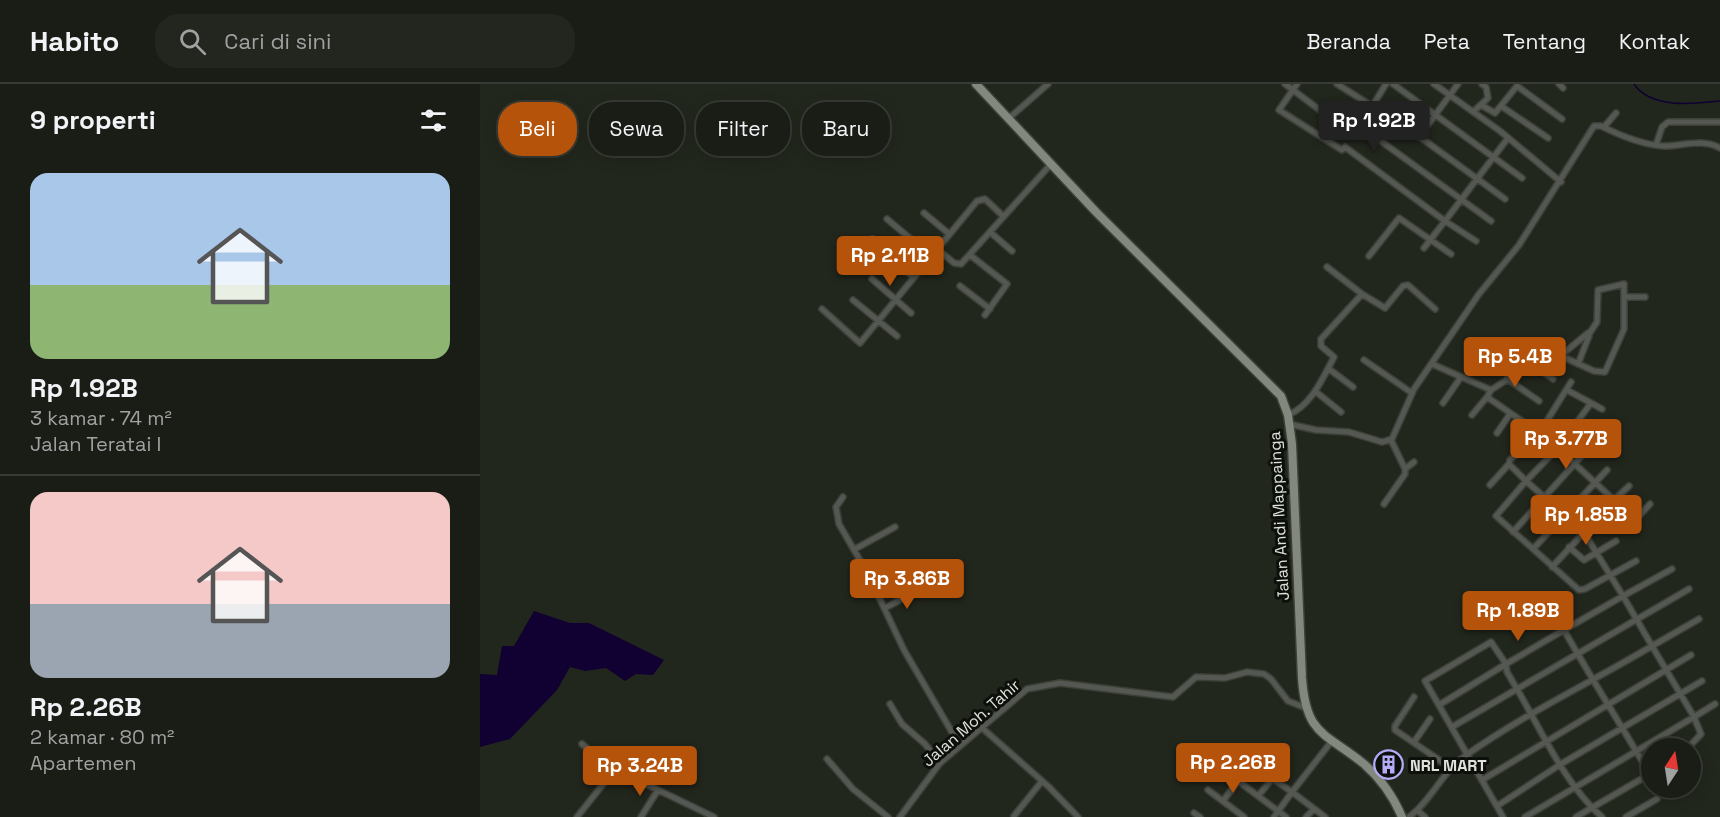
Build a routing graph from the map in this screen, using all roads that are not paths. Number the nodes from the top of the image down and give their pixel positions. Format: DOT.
graph roads {
  1 [pos="976,84"];
  2 [pos="1048,84"];
  3 [pos="1285,84"];
  4 [pos="1297,84"];
  5 [pos="1337,84"];
  6 [pos="1393,84"];
  7 [pos="1434,84"];
  8 [pos="1458,84"];
  9 [pos="1384,85"];
  10 [pos="1486,85"];
  11 [pos="1518,85"];
  12 [pos="1292,90"];
  13 [pos="1450,95"];
  14 [pos="1481,105"];
  15 [pos="1371,106"];
  16 [pos="1501,106"];
  17 [pos="1473,112"];
  18 [pos="1616,113"];
  19 [pos="1435,115"];
  20 [pos="1008,119"];
  21 [pos="1562,119"];
  22 [pos="1720,122"];
  23 [pos="1359,126"];
  24 [pos="1604,127"];
  25 [pos="1419,137"];
  26 [pos="1508,138"];
  27 [pos="1548,138"];
  28 [pos="1656,145"];
  29 [pos="1720,148"];
  30 [pos="1492,158"];
  31 [pos="1050,164"];
  32 [pos="1522,178"];
  33 [pos="1476,180"];
  34 [pos="1561,182"];
  35 [pos="1505,199"];
  36 [pos="1461,200"];
  37 [pos="924,213"];
  38 [pos="1003,216"];
  39 [pos="887,219"];
  40 [pos="1445,221"];
  41 [pos="1491,221"];
  42 [pos="990,232"];
  43 [pos="948,233"];
  44 [pos="872,239"];
  45 [pos="1431,240"];
  46 [pos="1476,241"];
  47 [pos="936,248"];
  48 [pos="1424,248"];
  49 [pos="1012,250"];
  50 [pos="1451,254"];
  51 [pos="930,255"];
  52 [pos="970,255"];
  53 [pos="1369,256"];
  54 [pos="1327,267"];
  55 [pos="913,277"];
  56 [pos="872,279"];
  57 [pos="960,286"];
  58 [pos="1362,294"];
  59 [pos="1624,297"];
  60 [pos="1645,297"];
  61 [pos="895,299"];
  62 [pos="853,300"];
  63 [pos="822,309"];
  64 [pos="990,309"];
  65 [pos="1435,309"];
  66 [pos="911,313"];
  67 [pos="985,315"];
  68 [pos="878,321"];
  69 [pos="1589,334"];
  70 [pos="897,336"];
  71 [pos="1561,356"];
  72 [pos="1364,360"];
  73 [pos="1432,364"];
  74 [pos="1578,364"];
  75 [pos="1329,369"];
  76 [pos="1542,371"];
  77 [pos="1461,377"];
  78 [pos="1507,379"];
  79 [pos="1553,379"];
  80 [pos="1571,382"];
  81 [pos="1353,387"];
  82 [pos="1491,390"];
  83 [pos="1567,390"];
  84 [pos="1316,391"];
  85 [pos="1412,393"];
  86 [pos="1486,397"];
  87 [pos="1539,401"];
  88 [pos="1443,403"];
  89 [pos="1591,403"];
  90 [pos="1602,409"];
  91 [pos="1341,412"];
  92 [pos="1510,414"];
  93 [pos="1472,416"];
  94 [pos="1289,420"];
  95 [pos="1606,429"];
  96 [pos="1537,431"];
  97 [pos="1497,433"];
  98 [pos="1391,441"];
  99 [pos="1558,448"];
  100 [pos="1414,462"];
  101 [pos="1509,464"];
  102 [pos="1577,464"];
  103 [pos="1405,469"];
  104 [pos="1607,470"];
  105 [pos="1526,481"];
  106 [pos="1596,482"];
  107 [pos="1490,485"];
  108 [pos="1629,486"];
  109 [pos="843,496"];
  110 [pos="1546,498"];
  111 [pos="1614,500"];
  112 [pos="1384,504"];
  113 [pos="1650,504"];
  114 [pos="1563,515"];
  115 [pos="1637,519"];
  116 [pos="895,527"];
  117 [pos="1583,531"];
  118 [pos="1513,532"];
  119 [pos="1616,541"];
  120 [pos="1569,547"];
  121 [pos="855,549"];
  122 [pos="1533,549"];
  123 [pos="1597,553"];
  124 [pos="1636,561"];
  125 [pos="1551,567"];
  126 [pos="1672,569"];
  127 [pos="1610,575"];
  128 [pos="1689,589"];
  129 [pos="902,592"];
  130 [pos="1623,596"];
  131 [pos="885,608"];
  132 [pos="1553,610"];
  133 [pos="1699,619"];
  134 [pos="1637,621"];
  135 [pos="1566,629"];
  136 [pos="1652,646"];
  137 [pos="1577,655"];
  138 [pos="1691,656"];
  139 [pos="1506,664"];
  140 [pos="1667,670"];
  141 [pos="1593,681"];
  142 [pos="1702,681"];
  143 [pos="1517,689"];
  144 [pos="1681,693"];
  145 [pos="1413,698"];
  146 [pos="890,704"];
  147 [pos="1714,704"];
  148 [pos="1439,705"];
  149 [pos="1607,706"];
  150 [pos="1306,708"];
  151 [pos="1532,715"];
  152 [pos="1694,717"];
  153 [pos="1430,719"];
  154 [pos="1452,727"];
  155 [pos="981,728"];
  156 [pos="1621,729"];
  157 [pos="1697,738"];
  158 [pos="1547,741"];
  159 [pos="1331,742"];
  160 [pos="1414,742"];
  161 [pos="582,744"];
  162 [pos="960,746"];
  163 [pos="1635,751"];
  164 [pos="1467,754"];
  165 [pos="827,759"];
  166 [pos="1641,760"];
  167 [pos="1252,762"];
  168 [pos="940,763"];
  169 [pos="1561,764"];
  170 [pos="1451,768"];
  171 [pos="1214,770"];
  172 [pos="614,772"];
  173 [pos="1273,778"];
  174 [pos="1042,780"];
  175 [pos="1482,780"];
  176 [pos="1641,780"];
  177 [pos="1238,781"];
  178 [pos="1575,786"];
  179 [pos="658,790"];
  180 [pos="1208,790"];
  181 [pos="1292,792"];
  182 [pos="1258,796"];
  183 [pos="1657,799"];
  184 [pos="1223,801"];
  185 [pos="1497,806"];
  186 [pos="1591,808"];
  187 [pos="1314,809"];
  188 [pos="1418,810"];
  189 [pos="1279,811"];
  190 [pos="1194,813"];
  191 [pos="1014,816"];
  192 [pos="577,817"];
  193 [pos="641,817"];
  194 [pos="714,817"];
  195 [pos="888,817"];
  196 [pos="900,817"];
  197 [pos="1078,817"];
  198 [pos="1200,817"];
  199 [pos="1244,817"];
  200 [pos="1274,817"];
  201 [pos="1286,817"];
  202 [pos="1306,817"];
  203 [pos="1325,817"];
  204 [pos="1402,817"];
  205 [pos="1409,817"];
  206 [pos="1425,817"];
  207 [pos="1503,817"];
  208 [pos="1525,817"];
  209 [pos="1576,817"];
  210 [pos="1602,817"];
  211 [pos="1626,817"];
  1 -- 20 [label="main road, Jalan Andi Mappainga"];
  2 -- 20 [label="street"];
  3 -- 12 [label="street"];
  4 -- 12 [label="street"];
  5 -- 15 [label="street"];
  6 -- 19 [label="street"];
  7 -- 13 [label="street"];
  8 -- 13 [label="street"];
  9 -- 15 [label="street"];
  10 -- 14 [label="street"];
  11 -- 16 [label="street"];
  11 -- 21 [label="street"];
  12 -- 23 [label="street"];
  12 -- 40 [label="street"];
  13 -- 17 [label="street"];
  13 -- 19 [label="street"];
  14 -- 16 [label="street"];
  14 -- 17 [label="street"];
  15 -- 23 [label="street"];
  15 -- 25 [label="street"];
  16 -- 27 [label="street"];
  17 -- 26 [label="street"];
  18 -- 24 [label="street"];
  19 -- 25 [label="street"];
  19 -- 30 [label="street"];
  20 -- 31 [label="main road, Jalan Andi Mappainga"];
  22 -- 28 [label="street"];
  23 -- 36 [label="street"];
  24 -- 28 [label="street"];
  24 -- 34 [label="street"];
  25 -- 33 [label="street"];
  26 -- 30 [label="street"];
  26 -- 34 [label="street"];
  28 -- 29 [label="street"];
  30 -- 32 [label="street"];
  30 -- 33 [label="street"];
  31 -- 38 [label="street"];
  31 -- 94 [label="main road, Jalan Andi Mappainga"];
  33 -- 35 [label="street"];
  33 -- 36 [label="street"];
  34 -- 73 [label="street"];
  36 -- 40 [label="street"];
  36 -- 41 [label="street"];
  37 -- 43 [label="street"];
  38 -- 42 [label="street"];
  38 -- 43 [label="street"];
  39 -- 51 [label="street"];
  40 -- 45 [label="street"];
  40 -- 46 [label="street"];
  42 -- 49 [label="street"];
  42 -- 52 [label="street"];
  43 -- 47 [label="street"];
  44 -- 55 [label="street"];
  45 -- 48 [label="street"];
  45 -- 50 [label="street"];
  45 -- 53 [label="street"];
  47 -- 51 [label="street"];
  47 -- 52 [label="street"];
  51 -- 55 [label="street"];
  52 -- 64 [label="street"];
  54 -- 58 [label="street"];
  55 -- 61 [label="street"];
  56 -- 61 [label="street"];
  57 -- 64 [label="street"];
  58 -- 65 [label="street"];
  58 -- 75 [label="street"];
  59 -- 60 [label="street"];
  59 -- 69 [label="street"];
  59 -- 74 [label="street"];
  61 -- 66 [label="street"];
  61 -- 68 [label="street"];
  62 -- 68 [label="street"];
  63 -- 68 [label="street"];
  64 -- 67 [label="street"];
  68 -- 70 [label="street"];
  69 -- 71 [label="street"];
  69 -- 74 [label="street"];
  71 -- 74 [label="street"];
  71 -- 76 [label="street"];
  72 -- 85 [label="street"];
  73 -- 77 [label="street"];
  73 -- 85 [label="street"];
  75 -- 81 [label="street"];
  75 -- 84 [label="street"];
  76 -- 78 [label="street"];
  76 -- 79 [label="street"];
  77 -- 82 [label="street"];
  77 -- 88 [label="street"];
  78 -- 82 [label="street"];
  78 -- 87 [label="street"];
  80 -- 83 [label="street"];
  82 -- 86 [label="street"];
  83 -- 89 [label="street"];
  83 -- 96 [label="street"];
  84 -- 91 [label="street"];
  84 -- 94 [label="street"];
  85 -- 98 [label="street"];
  86 -- 92 [label="street"];
  86 -- 93 [label="street"];
  89 -- 90 [label="street"];
  89 -- 99 [label="street"];
  92 -- 96 [label="street"];
  92 -- 97 [label="street"];
  94 -- 98 [label="street"];
  94 -- 150 [label="main road, Jalan Andi Mappainga"];
  95 -- 102 [label="street"];
  96 -- 99 [label="street"];
  96 -- 101 [label="street"];
  98 -- 103 [label="street"];
  99 -- 102 [label="street"];
  99 -- 105 [label="street"];
  100 -- 103 [label="street"];
  101 -- 105 [label="street"];
  101 -- 107 [label="street"];
  102 -- 106 [label="street"];
  102 -- 110 [label="street"];
  103 -- 112 [label="street"];
  104 -- 106 [label="street"];
  105 -- 110 [label="street"];
  105 -- 118 [label="street"];
  106 -- 111 [label="street"];
  106 -- 114 [label="street"];
  108 -- 111 [label="street"];
  109 -- 121 [label="street"];
  110 -- 114 [label="street"];
  110 -- 118 [label="street"];
  111 -- 117 [label="street"];
  113 -- 115 [label="street"];
  114 -- 117 [label="street"];
  114 -- 122 [label="street"];
  116 -- 121 [label="street"];
  117 -- 120 [label="street"];
  117 -- 123 [label="street"];
  118 -- 122 [label="street"];
  119 -- 123 [label="street"];
  120 -- 123 [label="street"];
  120 -- 125 [label="street"];
  121 -- 131 [label="street"];
  122 -- 125 [label="street"];
  123 -- 127 [label="street"];
  124 -- 127 [label="street"];
  125 -- 127 [label="street"];
  126 -- 130 [label="street"];
  127 -- 130 [label="street"];
  128 -- 134 [label="street"];
  129 -- 131 [label="street"];
  130 -- 134 [label="street"];
  130 -- 135 [label="street"];
  131 -- 162 [label="street"];
  132 -- 135 [label="street"];
  133 -- 136 [label="street"];
  134 -- 136 [label="street"];
  134 -- 137 [label="street"];
  135 -- 137 [label="street"];
  135 -- 139 [label="street"];
  136 -- 140 [label="street"];
  136 -- 141 [label="street"];
  137 -- 141 [label="street"];
  137 -- 143 [label="street"];
  138 -- 140 [label="street"];
  139 -- 143 [label="street"];
  139 -- 148 [label="street"];
  139 -- 148 [label="street"];
  140 -- 144 [label="street"];
  140 -- 149 [label="street"];
  141 -- 149 [label="street"];
  141 -- 151 [label="street"];
  142 -- 144 [label="street"];
  143 -- 151 [label="street"];
  143 -- 154 [label="street"];
  144 -- 152 [label="street"];
  144 -- 156 [label="street"];
  145 -- 160 [label="street"];
  146 -- 168 [label="street"];
  147 -- 152 [label="street"];
  148 -- 154 [label="street"];
  149 -- 156 [label="street"];
  149 -- 158 [label="street"];
  150 -- 155 [label="street, Jalan Moh. Tahir"];
  150 -- 159 [label="main road, Jalan Andi Mappainga"];
  151 -- 158 [label="street"];
  151 -- 164 [label="street"];
  152 -- 157 [label="street"];
  152 -- 163 [label="street"];
  153 -- 160 [label="street"];
  154 -- 164 [label="street"];
  155 -- 162 [label="street, Jalan Moh. Tahir"];
  155 -- 174 [label="street"];
  156 -- 163 [label="street"];
  156 -- 169 [label="street"];
  158 -- 169 [label="street"];
  158 -- 175 [label="street"];
  159 -- 181 [label="street"];
  159 -- 204 [label="main road, Jalan Andi Mappainga"];
  160 -- 170 [label="street"];
  161 -- 172 [label="street"];
  162 -- 168 [label="street, Jalan Moh. Tahir"];
  163 -- 166 [label="street"];
  163 -- 178 [label="street"];
  164 -- 170 [label="street"];
  164 -- 175 [label="street"];
  165 -- 195 [label="street"];
  167 -- 171 [label="street"];
  167 -- 173 [label="street"];
  167 -- 177 [label="street"];
  168 -- 196 [label="street, Jalan Moh. Tahir"];
  169 -- 178 [label="street"];
  169 -- 185 [label="street"];
  170 -- 188 [label="street"];
  172 -- 179 [label="street"];
  172 -- 192 [label="street"];
  173 -- 181 [label="street"];
  173 -- 182 [label="street"];
  174 -- 191 [label="street"];
  174 -- 197 [label="street"];
  175 -- 185 [label="street"];
  176 -- 186 [label="street"];
  177 -- 182 [label="street"];
  177 -- 184 [label="street"];
  178 -- 186 [label="street"];
  178 -- 208 [label="street"];
  179 -- 193 [label="street"];
  179 -- 194 [label="street"];
  180 -- 184 [label="street"];
  181 -- 187 [label="street"];
  181 -- 189 [label="street"];
  182 -- 189 [label="street"];
  183 -- 211 [label="street"];
  184 -- 199 [label="street"];
  185 -- 207 [label="street"];
  186 -- 209 [label="street"];
  186 -- 210 [label="street"];
  187 -- 202 [label="street"];
  187 -- 203 [label="street"];
  188 -- 205 [label="street"];
  188 -- 206 [label="street"];
  189 -- 200 [label="street"];
  189 -- 201 [label="street"];
  190 -- 198 [label="street"];
}
